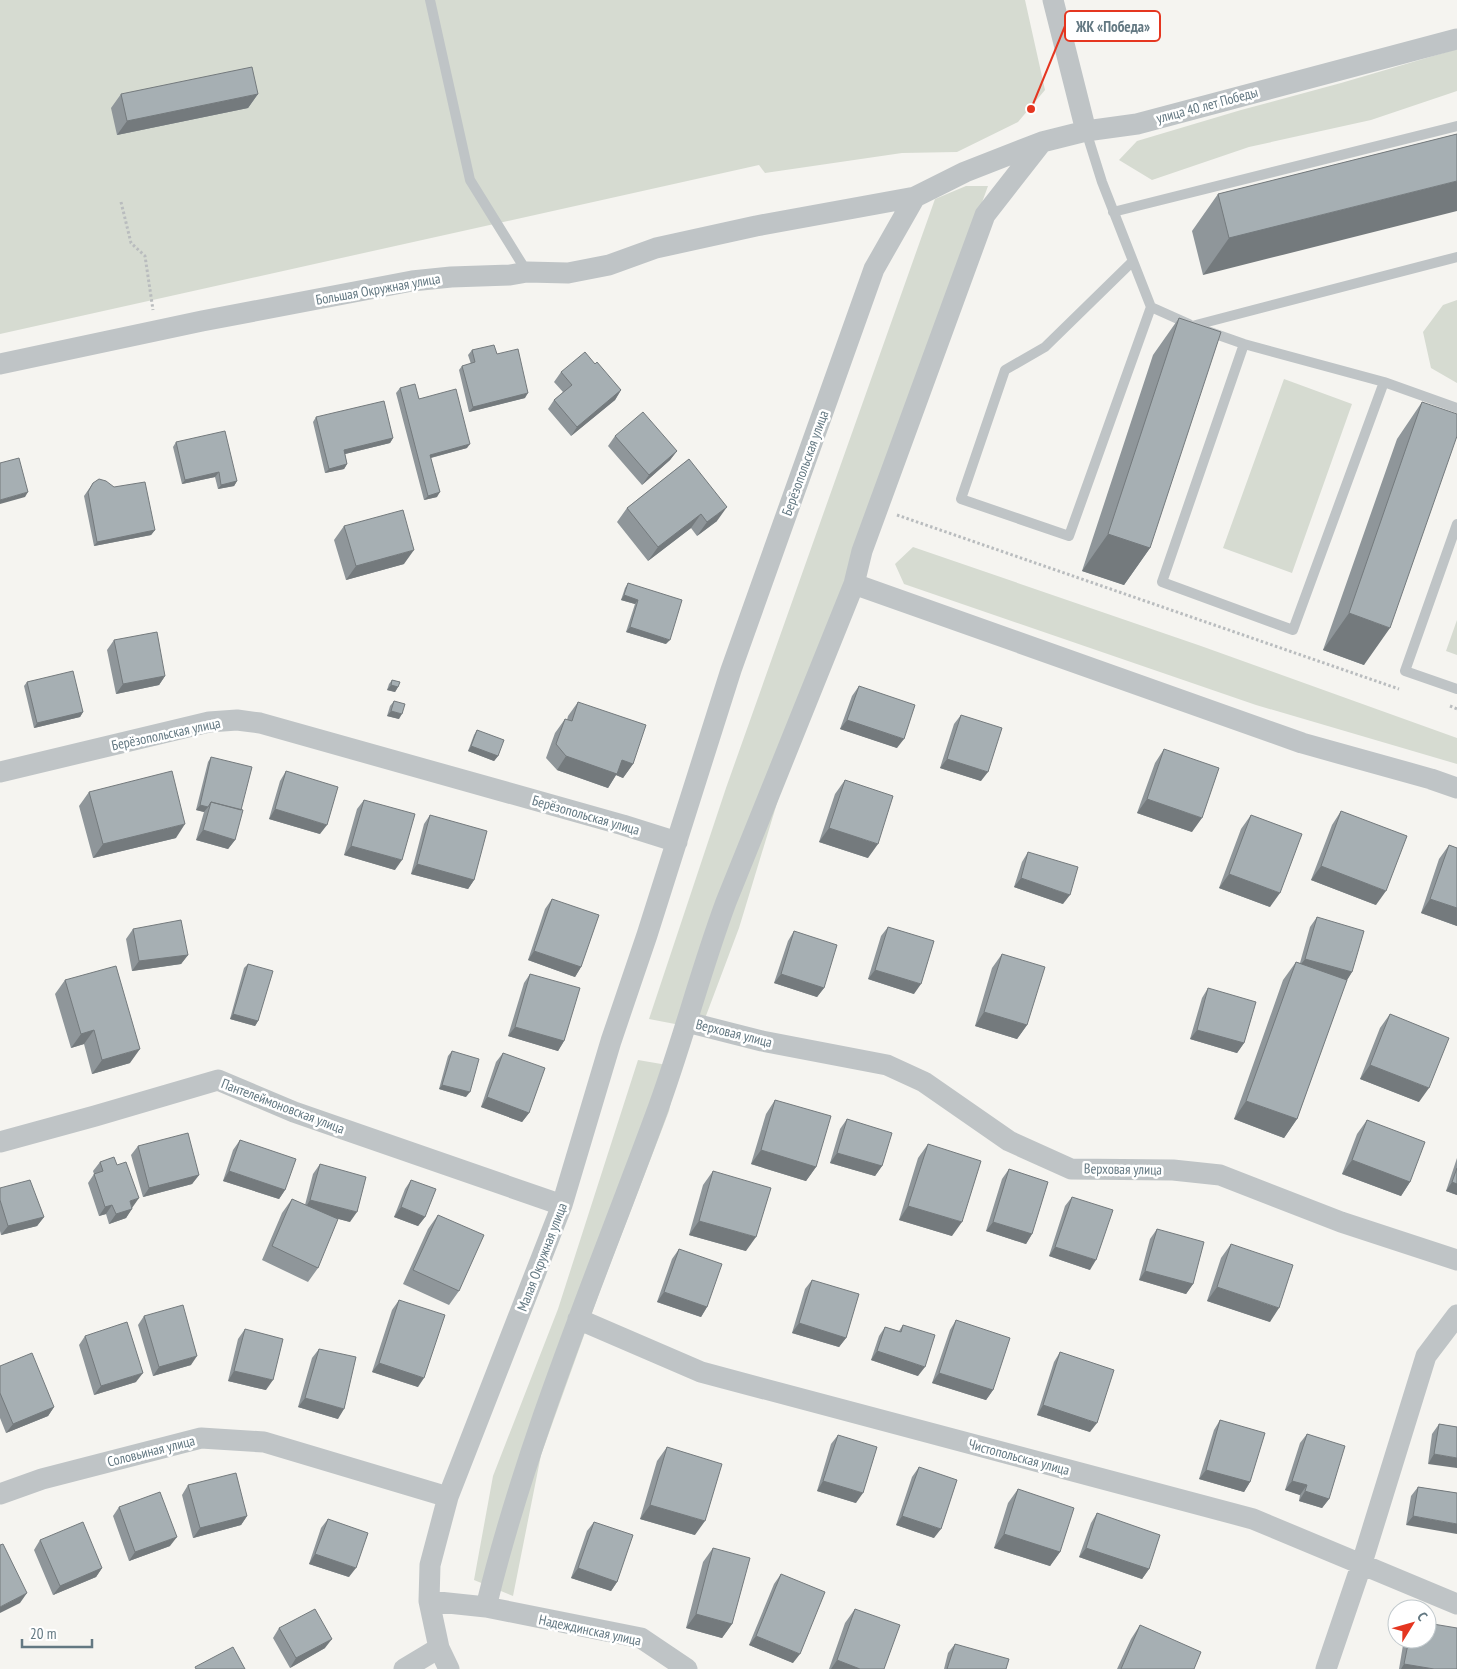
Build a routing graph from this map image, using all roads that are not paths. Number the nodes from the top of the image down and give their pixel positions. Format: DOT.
graph roads {
  1 [pos="430,0"];
  2 [pos="1053,0"];
  3 [pos="1457,39"];
  4 [pos="1457,126"];
  5 [pos="1086,131"];
  6 [pos="1042,142"];
  7 [pos="915,197"];
  8 [pos="1113,212"];
  9 [pos="1457,257"];
  10 [pos="1132,262"];
  11 [pos="527,272"];
  12 [pos="1151,307"];
  13 [pos="1192,326"];
  14 [pos="1244,344"];
  15 [pos="0,364"];
  16 [pos="1384,382"];
  17 [pos="1457,408"];
  18 [pos="1457,524"];
  19 [pos="854,584"];
  20 [pos="1457,688"];
  21 [pos="0,772"];
  22 [pos="1457,788"];
  23 [pos="677,842"];
  24 [pos="687,1022"];
  25 [pos="0,1142"];
  26 [pos="562,1205"];
  27 [pos="1457,1260"];
  28 [pos="1457,1315"];
  29 [pos="578,1319"];
  30 [pos="0,1494"];
  31 [pos="448,1497"];
  32 [pos="1361,1566"];
  33 [pos="429,1601"];
  34 [pos="1457,1604"];
  35 [pos="486,1607"];
  36 [pos="439,1648"];
  37 [pos="404,1669"];
  38 [pos="449,1669"];
  39 [pos="687,1669"];
  40 [pos="1326,1669"];
  1 -- 11 [label="lane"];
  2 -- 5 [label="street"];
  3 -- 5 [label="street, улица 40 лет Победы"];
  4 -- 8 [label="lane"];
  5 -- 6 [label="street, улица 40 лет Победы"];
  5 -- 8 [label="lane"];
  6 -- 7 [label="street, улица 40 лет Победы"];
  6 -- 19 [label="street"];
  7 -- 11 [label="street, Большая Окружная улица"];
  7 -- 23 [label="street, Берёзопольская улица"];
  8 -- 10 [label="lane"];
  9 -- 13 [label="lane"];
  10 -- 12 [label="lane"];
  10 -- 12 [label="lane"];
  11 -- 15 [label="street, Большая Окружная улица"];
  12 -- 13 [label="lane"];
  13 -- 14 [label="lane"];
  14 -- 16 [label="lane"];
  14 -- 16 [label="lane"];
  16 -- 17 [label="lane"];
  18 -- 20 [label="lane"];
  19 -- 22 [label="street"];
  19 -- 24 [label="street"];
  21 -- 23 [label="street, Берёзопольская улица"];
  23 -- 26 [label="street, Малая Окружная улица"];
  24 -- 27 [label="street, Верховая улица"];
  24 -- 29 [label="street"];
  25 -- 26 [label="street, Пантелеймоновская улица"];
  26 -- 31 [label="street, Малая Окружная улица"];
  28 -- 32 [label="street"];
  29 -- 32 [label="street, Чистопольская улица"];
  29 -- 35 [label="street"];
  30 -- 31 [label="street, Соловьиная улица"];
  31 -- 33 [label="street, Малая Окружная улица"];
  32 -- 34 [label="street, Чистопольская улица"];
  32 -- 40 [label="street"];
  33 -- 35 [label="street, Надеждинская улица"];
  33 -- 36 [label="street, Малая Окружная улица"];
  35 -- 39 [label="street, Надеждинская улица"];
  36 -- 37 [label="street"];
  36 -- 38 [label="street, Малая Окружная улица"];
}
